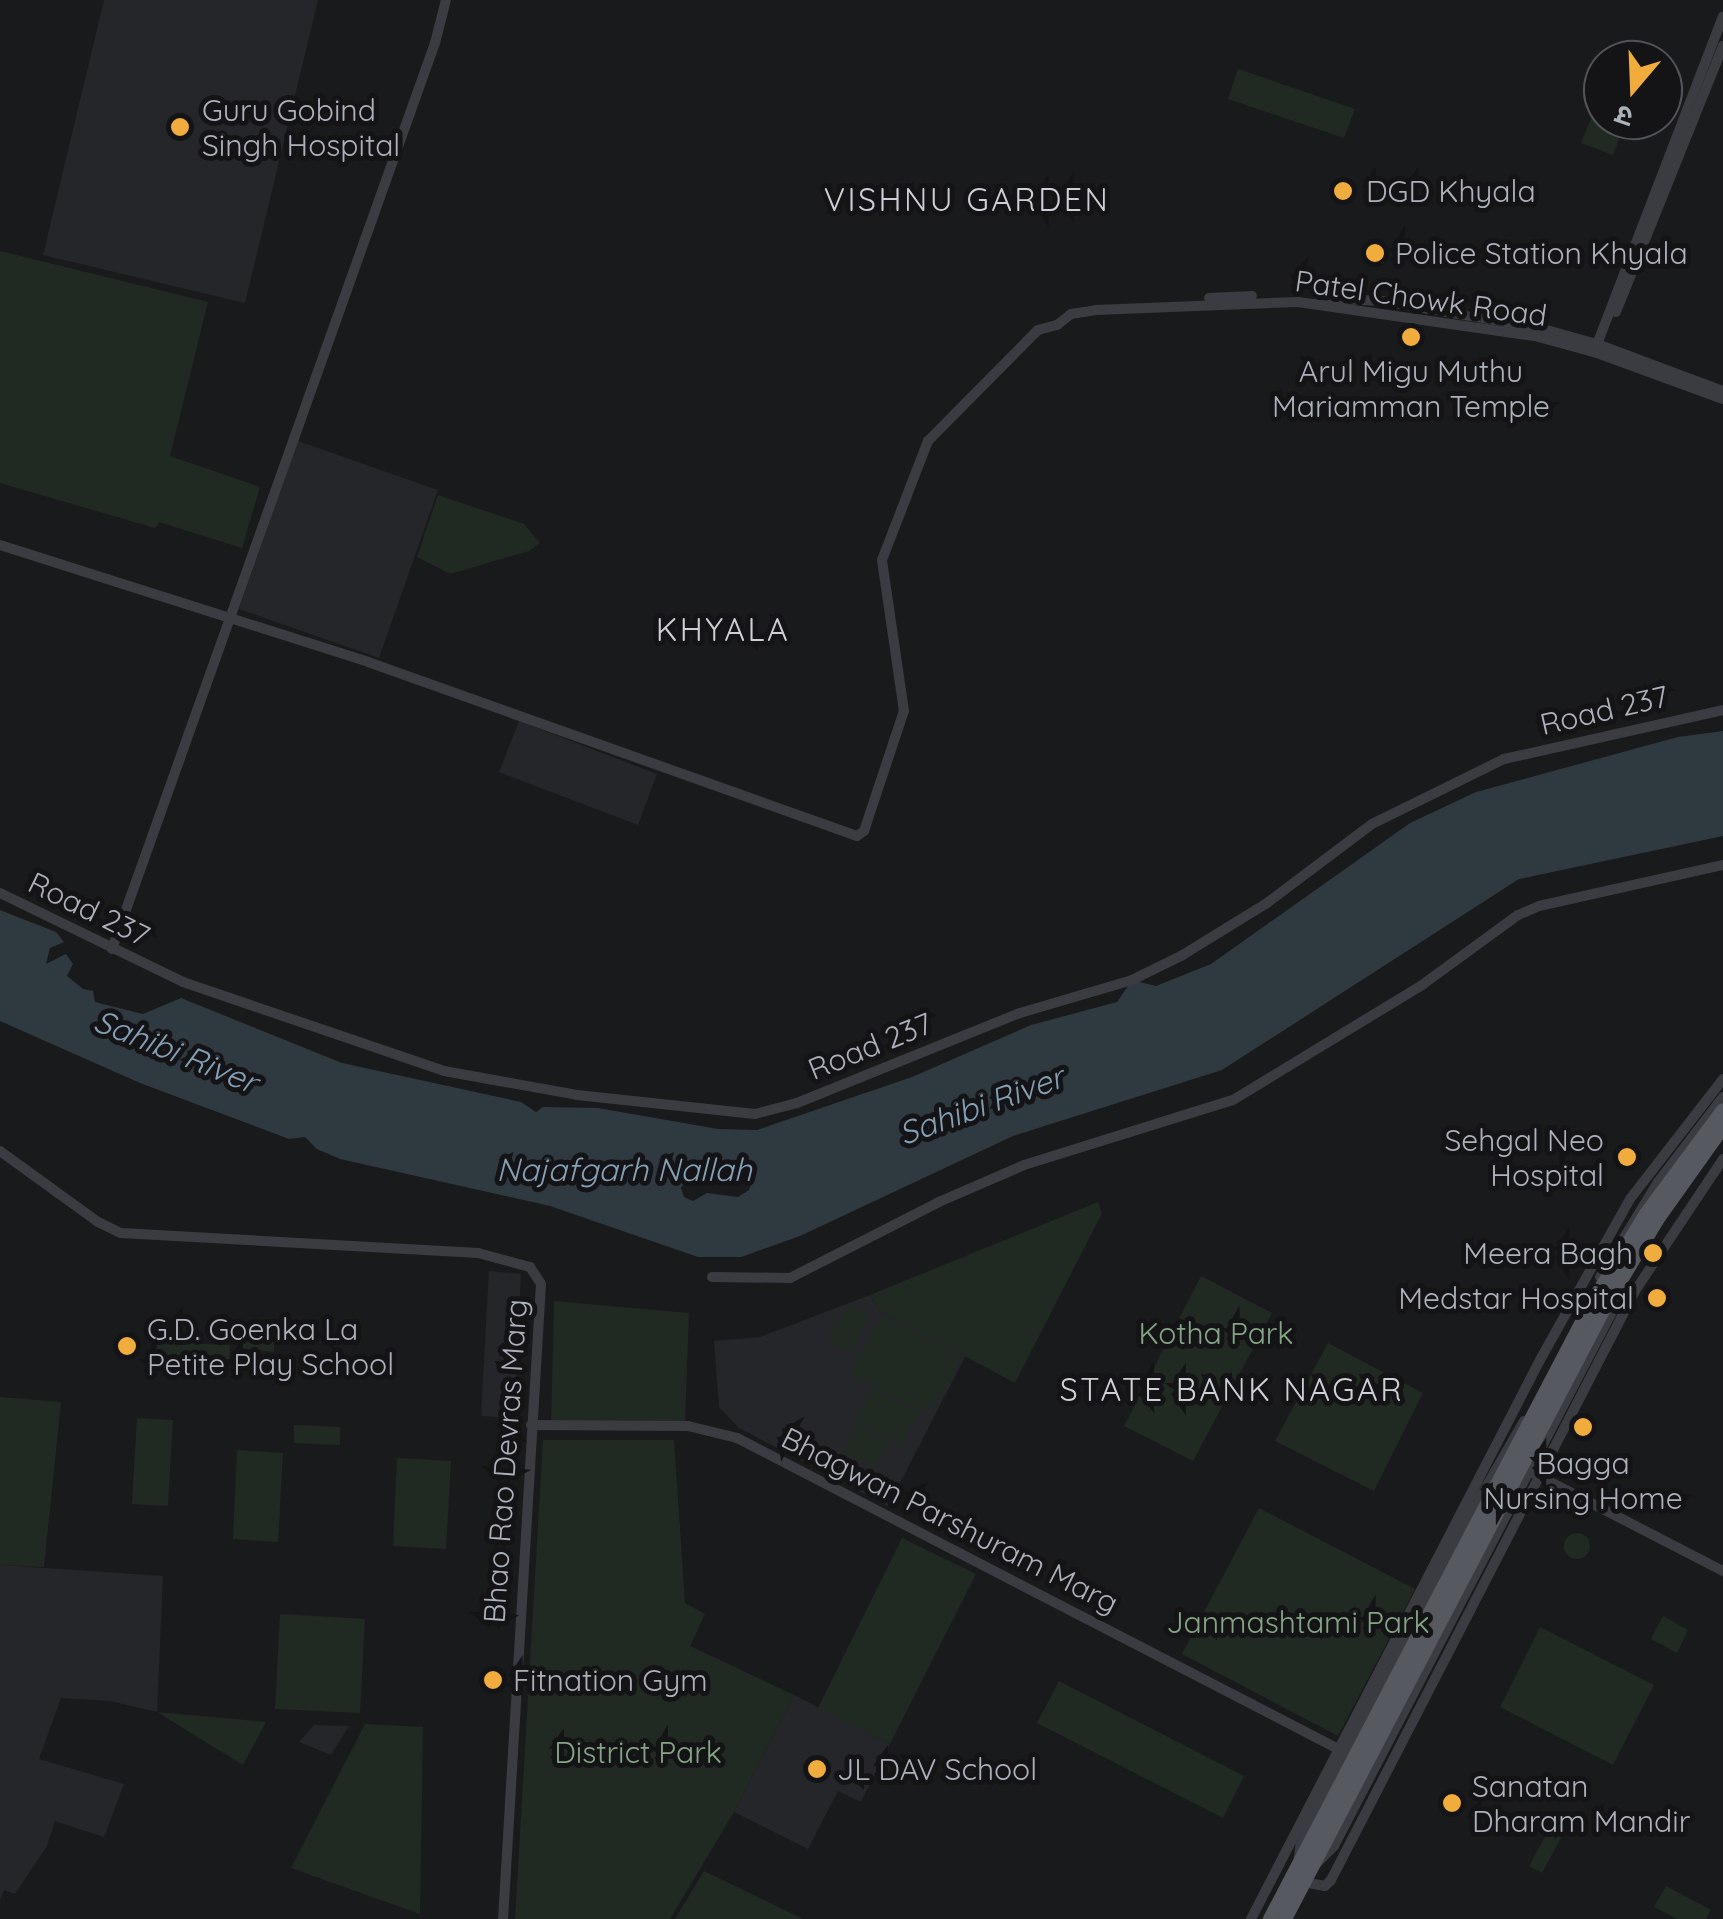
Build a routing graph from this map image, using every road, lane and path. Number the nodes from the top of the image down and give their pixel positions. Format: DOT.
graph roads {
  1 [pos="446,0"];
  2 [pos="1723,16"];
  3 [pos="1723,46"];
  4 [pos="1597,349"];
  5 [pos="1723,391"];
  6 [pos="1723,399"];
  7 [pos="0,545"];
  8 [pos="230,621"];
  9 [pos="1723,710"];
  10 [pos="1723,865"];
  11 [pos="0,893"];
  12 [pos="112,949"];
  13 [pos="1723,1079"];
  14 [pos="1723,1097"];
  15 [pos="1723,1110"];
  16 [pos="1723,1127"];
  17 [pos="1723,1138"];
  18 [pos="0,1151"];
  19 [pos="1723,1158"];
  20 [pos="1667,1160"];
  21 [pos="712,1276"];
  22 [pos="1574,1324"];
  23 [pos="1598,1336"];
  24 [pos="530,1425"];
  25 [pos="1501,1456"];
  26 [pos="1534,1471"];
  27 [pos="1467,1520"];
  28 [pos="1495,1535"];
  29 [pos="1442,1565"];
  30 [pos="1723,1568"];
  31 [pos="1472,1580"];
  32 [pos="1434,1620"];
  33 [pos="1340,1750"];
  34 [pos="1299,1831"];
  35 [pos="1304,1872"];
  36 [pos="502,1919"];
  37 [pos="1252,1919"];
  38 [pos="1270,1919"];
  39 [pos="1285,1919"];
  1 -- 8 [label="street"];
  2 -- 4 [label="street"];
  3 -- 4 [label="street"];
  4 -- 5 [label="street"];
  4 -- 6 [label="street"];
  4 -- 8 [label="street, Patel Chowk Road"];
  7 -- 8 [label="street"];
  8 -- 12 [label="street"];
  9 -- 12 [label="street, Road 237"];
  10 -- 21 [label="street"];
  11 -- 12 [label="street, Road 237"];
  13 -- 20 [label="street"];
  14 -- 20 [label="street"];
  15 -- 32 [label="main road"];
  16 -- 32 [label="main road"];
  17 -- 23 [label="street"];
  18 -- 24 [label="street, Bhao Rao Devras Marg"];
  19 -- 26 [label="street"];
  20 -- 22 [label="street"];
  20 -- 33 [label="street"];
  22 -- 23 [label="street"];
  22 -- 25 [label="street"];
  23 -- 26 [label="street"];
  24 -- 33 [label="street, Bhagwan Parshuram Marg"];
  24 -- 36 [label="street, Bhao Rao Devras Marg"];
  25 -- 26 [label="street"];
  25 -- 27 [label="street"];
  26 -- 28 [label="street"];
  26 -- 30 [label="street"];
  26 -- 35 [label="street"];
  27 -- 28 [label="street"];
  27 -- 29 [label="street"];
  28 -- 31 [label="street"];
  29 -- 31 [label="street"];
  29 -- 33 [label="street"];
  31 -- 35 [label="street"];
  32 -- 35 [label="main road"];
  33 -- 34 [label="street"];
  34 -- 35 [label="street"];
  34 -- 37 [label="street"];
  35 -- 38 [label="main road"];
  35 -- 39 [label="main road"];
}
